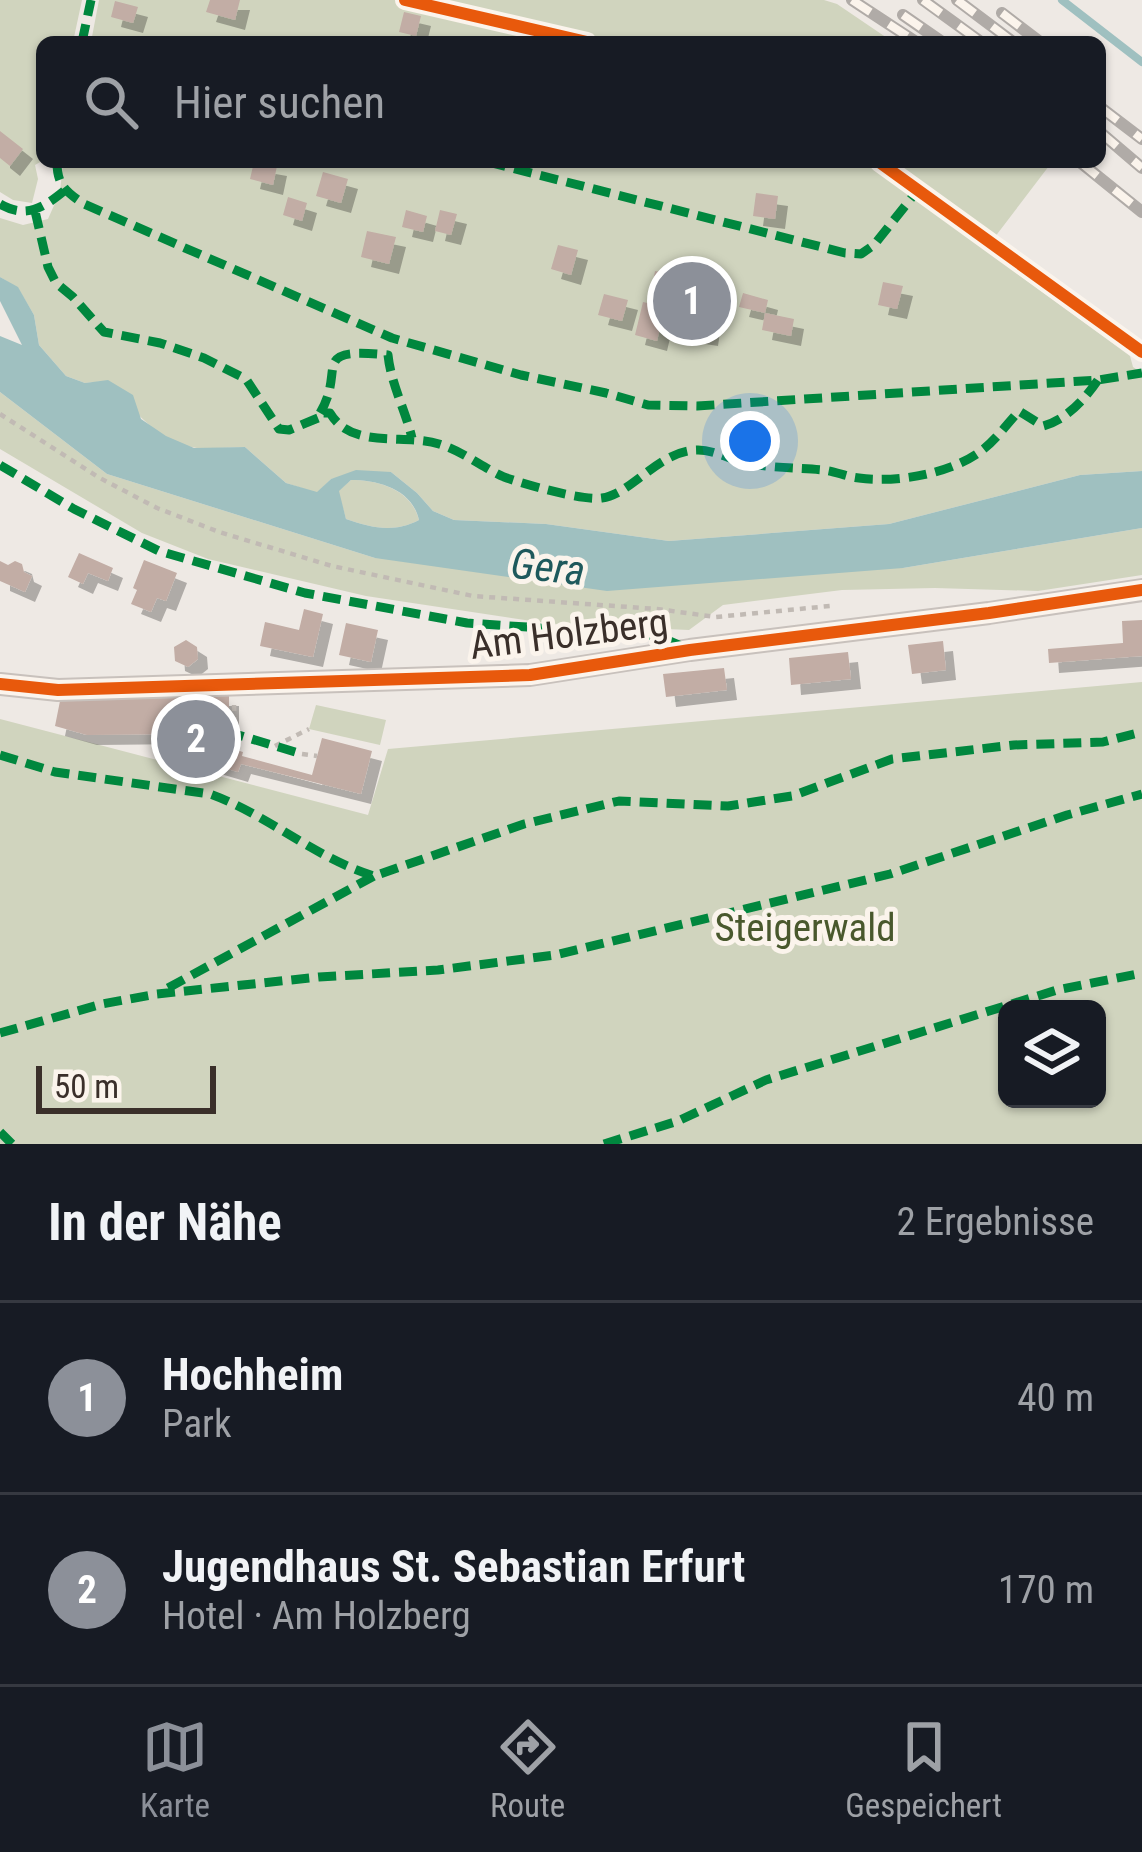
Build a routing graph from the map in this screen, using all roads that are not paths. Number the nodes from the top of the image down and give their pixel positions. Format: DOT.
graph roads {
  1 [pos="405,0"];
  2 [pos="561,36"];
  3 [pos="887,168"];
  4 [pos="1142,352"];
  5 [pos="1142,590"];
  6 [pos="0,684"];
  1 -- 2 [label="lane"];
  3 -- 4 [label="lane"];
  5 -- 6 [label="street, Am Holzberg"];
}
